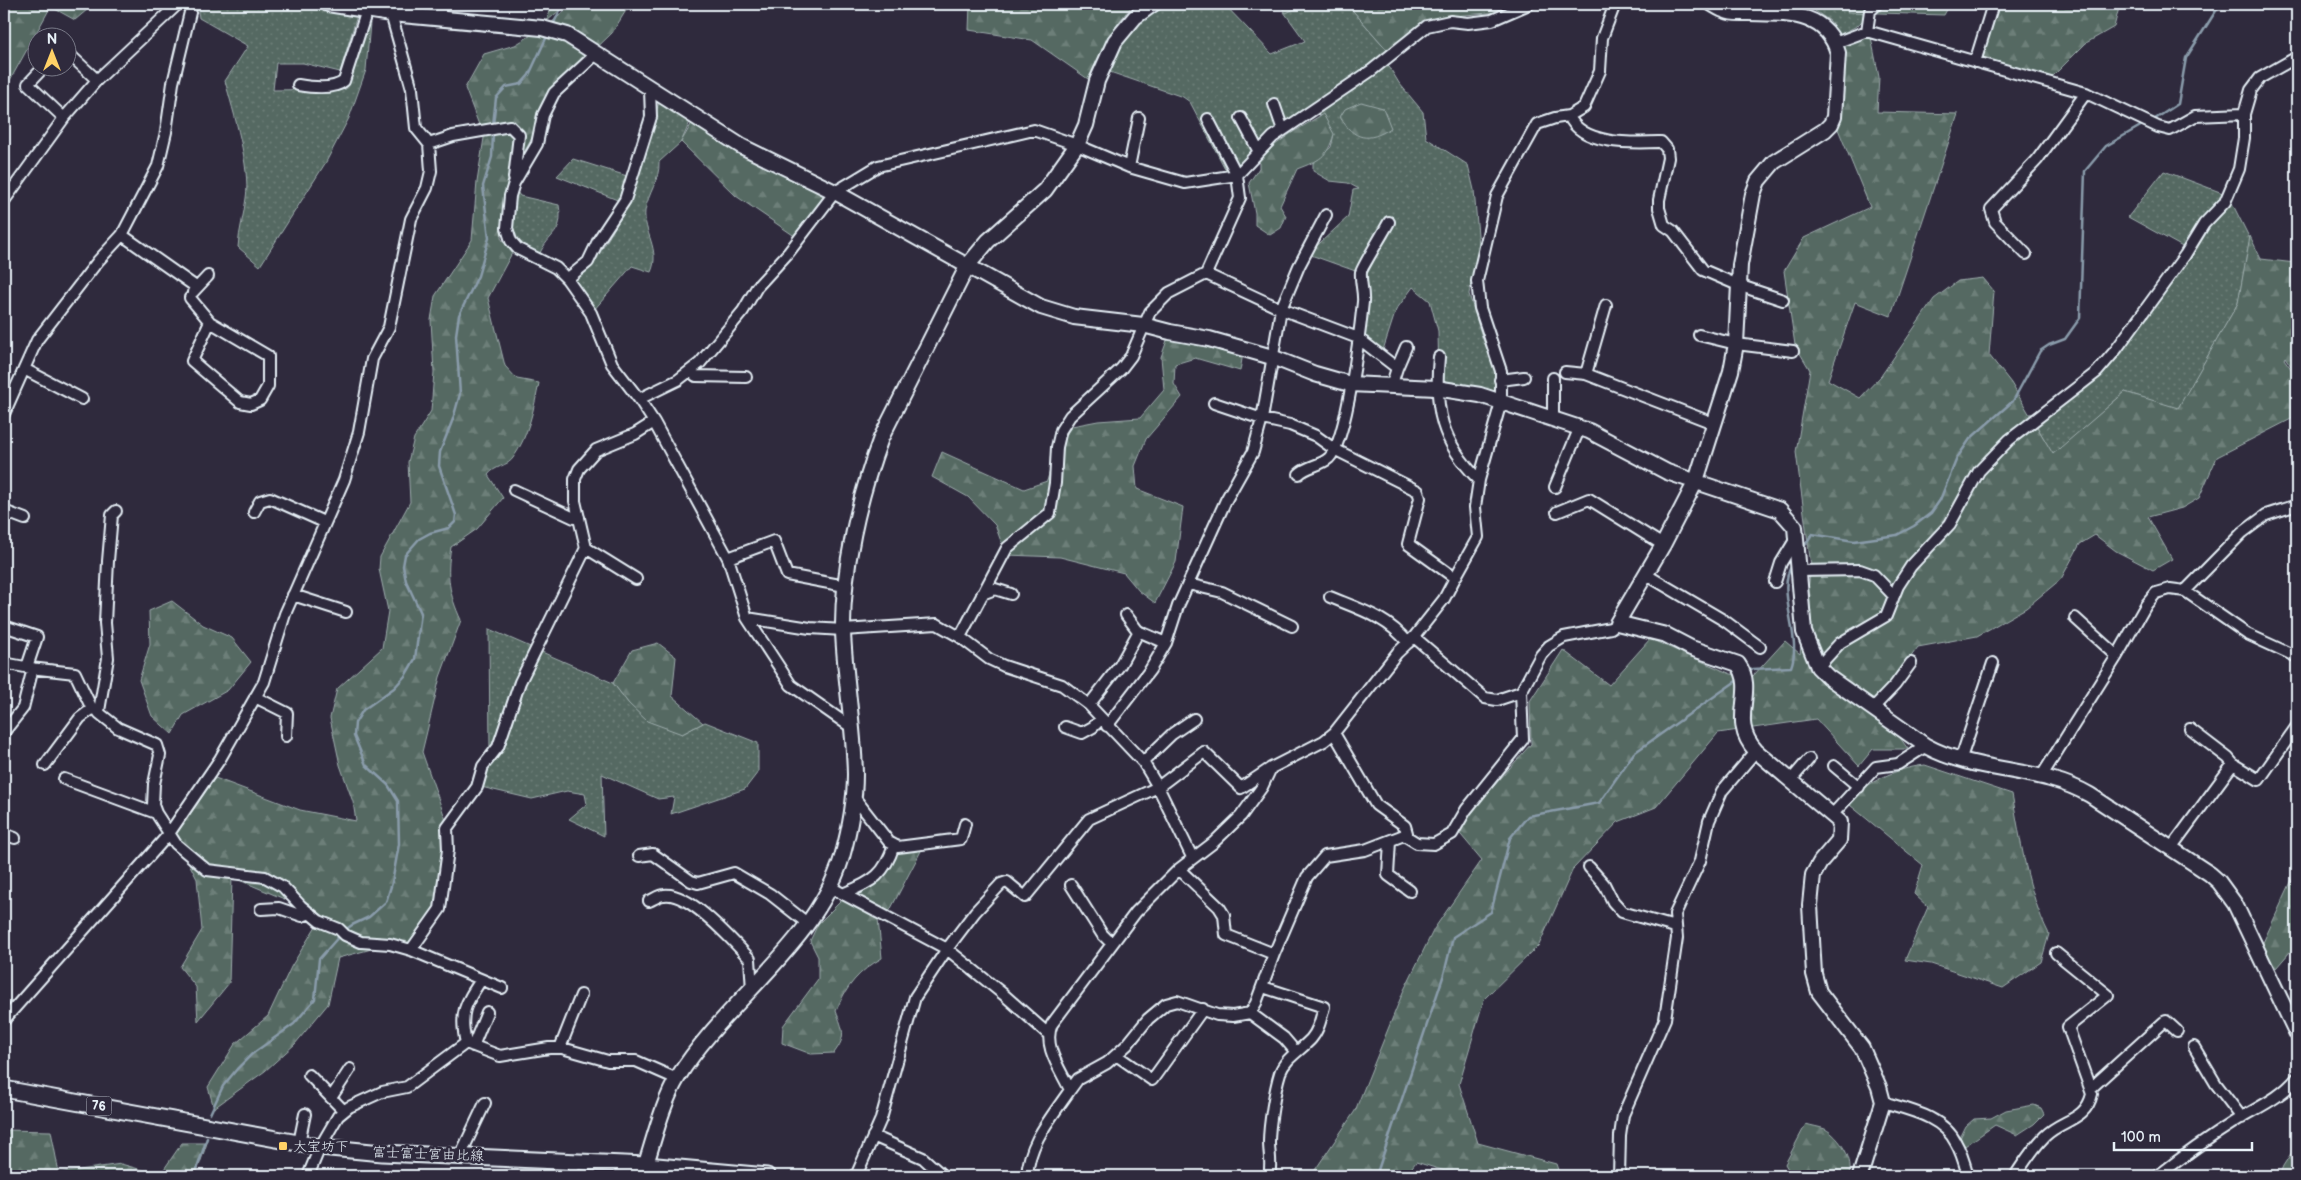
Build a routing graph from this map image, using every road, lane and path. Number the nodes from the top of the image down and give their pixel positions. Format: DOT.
graph roads {
  1 [pos="178,4"];
  2 [pos="192,4"];
  3 [pos="328,4"];
  4 [pos="439,4"];
  5 [pos="1153,4"];
  6 [pos="1529,4"];
  7 [pos="1615,4"];
  8 [pos="1712,4"];
  9 [pos="1877,4"];
  10 [pos="1993,4"];
  11 [pos="367,10"];
  12 [pos="391,14"];
  13 [pos="441,19"];
  14 [pos="1867,31"];
  15 [pos="1835,43"];
  16 [pos="595,55"];
  17 [pos="2297,57"];
  18 [pos="78,62"];
  19 [pos="1975,62"];
  20 [pos="34,78"];
  21 [pos="97,80"];
  22 [pos="298,85"];
  23 [pos="650,90"];
  24 [pos="2086,93"];
  25 [pos="1274,104"];
  26 [pos="2244,114"];
  27 [pos="1569,116"];
  28 [pos="64,118"];
  29 [pos="1139,118"];
  30 [pos="1241,118"];
  31 [pos="1208,119"];
  32 [pos="1283,130"];
  33 [pos="429,144"];
  34 [pos="1077,144"];
  35 [pos="1259,152"];
  36 [pos="1129,167"];
  37 [pos="1237,175"];
  38 [pos="514,183"];
  39 [pos="8,187"];
  40 [pos="835,192"];
  41 [pos="4,200"];
  42 [pos="1326,215"];
  43 [pos="1388,222"];
  44 [pos="122,235"];
  45 [pos="2026,254"];
  46 [pos="968,265"];
  47 [pos="1206,274"];
  48 [pos="208,276"];
  49 [pos="567,278"];
  50 [pos="1738,285"];
  51 [pos="196,287"];
  52 [pos="1783,300"];
  53 [pos="1606,305"];
  54 [pos="1281,309"];
  55 [pos="210,322"];
  56 [pos="1143,325"];
  57 [pos="1699,336"];
  58 [pos="1358,338"];
  59 [pos="1736,344"];
  60 [pos="1406,347"];
  61 [pos="1793,351"];
  62 [pos="1272,357"];
  63 [pos="1439,357"];
  64 [pos="1397,368"];
  65 [pos="24,370"];
  66 [pos="690,371"];
  67 [pos="1565,372"];
  68 [pos="1586,374"];
  69 [pos="746,377"];
  70 [pos="1524,377"];
  71 [pos="1553,378"];
  72 [pos="1500,380"];
  73 [pos="1350,384"];
  74 [pos="1391,387"];
  75 [pos="1436,388"];
  76 [pos="82,398"];
  77 [pos="640,399"];
  78 [pos="1501,402"];
  79 [pos="1214,403"];
  80 [pos="4,414"];
  81 [pos="1262,419"];
  82 [pos="1553,419"];
  83 [pos="654,422"];
  84 [pos="1713,423"];
  85 [pos="1580,428"];
  86 [pos="1334,449"];
  87 [pos="1299,474"];
  88 [pos="1479,480"];
  89 [pos="1696,481"];
  90 [pos="1555,487"];
  91 [pos="514,490"];
  92 [pos="2297,506"];
  93 [pos="4,511"];
  94 [pos="116,511"];
  95 [pos="254,512"];
  96 [pos="1557,512"];
  97 [pos="579,517"];
  98 [pos="25,519"];
  99 [pos="324,522"];
  100 [pos="1663,545"];
  101 [pos="1796,545"];
  102 [pos="586,548"];
  103 [pos="728,558"];
  104 [pos="1798,568"];
  105 [pos="1646,574"];
  106 [pos="636,578"];
  107 [pos="1455,578"];
  108 [pos="1775,582"];
  109 [pos="1188,584"];
  110 [pos="845,586"];
  111 [pos="2185,592"];
  112 [pos="982,594"];
  113 [pos="1011,594"];
  114 [pos="293,595"];
  115 [pos="1894,596"];
  116 [pos="1330,597"];
  117 [pos="346,612"];
  118 [pos="1126,615"];
  119 [pos="747,618"];
  120 [pos="2075,618"];
  121 [pos="1617,623"];
  122 [pos="4,626"];
  123 [pos="1292,626"];
  124 [pos="843,630"];
  125 [pos="1139,631"];
  126 [pos="960,637"];
  127 [pos="1411,640"];
  128 [pos="1166,643"];
  129 [pos="1760,647"];
  130 [pos="2117,656"];
  131 [pos="2297,658"];
  132 [pos="4,663"];
  133 [pos="1911,663"];
  134 [pos="1993,663"];
  135 [pos="1818,667"];
  136 [pos="30,668"];
  137 [pos="1521,692"];
  138 [pos="255,697"];
  139 [pos="1089,705"];
  140 [pos="1873,708"];
  141 [pos="95,710"];
  142 [pos="1194,719"];
  143 [pos="1104,722"];
  144 [pos="2297,726"];
  145 [pos="851,727"];
  146 [pos="1065,728"];
  147 [pos="2190,729"];
  148 [pos="4,732"];
  149 [pos="1334,732"];
  150 [pos="286,736"];
  151 [pos="1926,746"];
  152 [pos="1756,751"];
  153 [pos="1809,760"];
  154 [pos="1960,761"];
  155 [pos="1143,762"];
  156 [pos="2232,764"];
  157 [pos="45,765"];
  158 [pos="1834,766"];
  159 [pos="1271,768"];
  160 [pos="2041,777"];
  161 [pos="64,779"];
  162 [pos="1791,780"];
  163 [pos="1158,787"];
  164 [pos="1859,787"];
  165 [pos="854,797"];
  166 [pos="156,813"];
  167 [pos="1832,815"];
  168 [pos="966,824"];
  169 [pos="4,834"];
  170 [pos="168,835"];
  171 [pos="1404,835"];
  172 [pos="15,838"];
  173 [pos="1390,841"];
  174 [pos="894,845"];
  175 [pos="2171,848"];
  176 [pos="639,856"];
  177 [pos="1192,857"];
  178 [pos="1589,867"];
  179 [pos="1179,869"];
  180 [pos="1071,885"];
  181 [pos="830,887"];
  182 [pos="1410,891"];
  183 [pos="845,893"];
  184 [pos="650,901"];
  185 [pos="261,909"];
  186 [pos="310,913"];
  187 [pos="807,923"];
  188 [pos="1675,927"];
  189 [pos="1112,944"];
  190 [pos="947,949"];
  191 [pos="411,950"];
  192 [pos="2056,953"];
  193 [pos="1274,954"];
  194 [pos="481,980"];
  195 [pos="502,988"];
  196 [pos="1262,988"];
  197 [pos="752,990"];
  198 [pos="582,995"];
  199 [pos="1203,1009"];
  200 [pos="487,1012"];
  201 [pos="1250,1013"];
  202 [pos="4,1020"];
  203 [pos="2177,1031"];
  204 [pos="1048,1033"];
  205 [pos="2297,1034"];
  206 [pos="470,1045"];
  207 [pos="2194,1047"];
  208 [pos="560,1048"];
  209 [pos="1296,1052"];
  210 [pos="1116,1055"];
  211 [pos="350,1069"];
  212 [pos="309,1075"];
  213 [pos="677,1078"];
  214 [pos="2297,1078"];
  215 [pos="2091,1088"];
  216 [pos="4,1089"];
  217 [pos="1070,1090"];
  218 [pos="331,1098"];
  219 [pos="1883,1102"];
  220 [pos="485,1103"];
  221 [pos="344,1111"];
  222 [pos="305,1114"];
  223 [pos="2242,1118"];
  224 [pos="873,1136"];
  225 [pos="299,1143"];
  226 [pos="320,1147"];
  227 [pos="460,1156"];
  228 [pos="575,1160"];
  229 [pos="644,1170"];
  230 [pos="308,1176"];
  231 [pos="572,1176"];
  232 [pos="767,1176"];
  233 [pos="856,1176"];
  234 [pos="943,1176"];
  235 [pos="1027,1176"];
  236 [pos="1269,1176"];
  237 [pos="1619,1176"];
  238 [pos="1860,1176"];
  239 [pos="1968,1176"];
  240 [pos="2015,1176"];
  241 [pos="2158,1176"];
  1 -- 21 [label="street"];
  2 -- 44 [label="street"];
  3 -- 11 [label="street"];
  4 -- 13 [label="street"];
  5 -- 34 [label="street"];
  6 -- 32 [label="street"];
  7 -- 27 [label="street"];
  8 -- 15 [label="street"];
  9 -- 14 [label="street"];
  10 -- 19 [label="street"];
  11 -- 12 [label="street"];
  11 -- 22 [label="street"];
  12 -- 13 [label="street"];
  12 -- 33 [label="street"];
  13 -- 16 [label="street"];
  14 -- 15 [label="street"];
  14 -- 19 [label="street"];
  15 -- 50 [label="street"];
  16 -- 23 [label="street"];
  16 -- 38 [label="street"];
  17 -- 26 [label="street"];
  18 -- 21 [label="street"];
  19 -- 24 [label="street"];
  20 -- 28 [label="street"];
  21 -- 28 [label="street"];
  23 -- 40 [label="street"];
  23 -- 49 [label="street"];
  24 -- 26 [label="street"];
  24 -- 45 [label="street"];
  25 -- 32 [label="street"];
  26 -- 115 [label="street"];
  27 -- 50 [label="street"];
  27 -- 72 [label="street"];
  28 -- 39 [label="street"];
  29 -- 36 [label="street"];
  30 -- 35 [label="street"];
  31 -- 37 [label="street"];
  32 -- 35 [label="street"];
  33 -- 38 [label="street"];
  33 -- 99 [label="street"];
  34 -- 36 [label="street"];
  34 -- 40 [label="street"];
  34 -- 46 [label="street"];
  35 -- 37 [label="street"];
  36 -- 37 [label="street"];
  37 -- 47 [label="street"];
  38 -- 49 [label="street"];
  39 -- 41 [label="street"];
  40 -- 46 [label="street"];
  40 -- 66 [label="street"];
  42 -- 54 [label="street"];
  43 -- 58 [label="street"];
  44 -- 51 [label="street"];
  44 -- 65 [label="street"];
  46 -- 56 [label="street"];
  46 -- 110 [label="street"];
  47 -- 54 [label="street"];
  47 -- 56 [label="street"];
  48 -- 51 [label="street"];
  49 -- 77 [label="street"];
  50 -- 52 [label="street"];
  50 -- 59 [label="street"];
  51 -- 55 [label="street"];
  53 -- 68 [label="street"];
  54 -- 58 [label="street"];
  54 -- 62 [label="street"];
  55 -- 55 [label="street"];
  56 -- 62 [label="street"];
  56 -- 112 [label="street"];
  57 -- 59 [label="street"];
  58 -- 64 [label="street"];
  58 -- 73 [label="street"];
  59 -- 61 [label="street"];
  59 -- 84 [label="street"];
  60 -- 64 [label="street"];
  62 -- 73 [label="street"];
  62 -- 81 [label="street"];
  63 -- 75 [label="street"];
  64 -- 74 [label="street"];
  65 -- 76 [label="street"];
  65 -- 80 [label="street"];
  66 -- 69 [label="street"];
  66 -- 77 [label="street"];
  67 -- 68 [label="street"];
  68 -- 84 [label="street"];
  70 -- 72 [label="street"];
  71 -- 82 [label="street"];
  72 -- 78 [label="street"];
  73 -- 74 [label="street"];
  73 -- 86 [label="street"];
  74 -- 75 [label="street"];
  75 -- 78 [label="street"];
  75 -- 88 [label="street"];
  77 -- 83 [label="street"];
  78 -- 82 [label="street"];
  78 -- 88 [label="street"];
  79 -- 81 [label="street"];
  81 -- 86 [label="street"];
  81 -- 109 [label="street"];
  82 -- 85 [label="street"];
  83 -- 97 [label="street"];
  83 -- 103 [label="street"];
  84 -- 89 [label="street"];
  85 -- 89 [label="street"];
  85 -- 90 [label="street"];
  86 -- 87 [label="street"];
  86 -- 107 [label="street"];
  88 -- 107 [label="street"];
  89 -- 100 [label="street"];
  89 -- 101 [label="street"];
  91 -- 97 [label="street"];
  92 -- 111 [label="street"];
  93 -- 98 [label="street"];
  94 -- 141 [label="street"];
  95 -- 99 [label="street"];
  96 -- 100 [label="street"];
  97 -- 102 [label="street"];
  99 -- 114 [label="street"];
  100 -- 105 [label="street"];
  101 -- 104 [label="street"];
  101 -- 108 [label="street"];
  102 -- 106 [label="street"];
  102 -- 191 [label="street"];
  103 -- 110 [label="street"];
  103 -- 119 [label="street"];
  104 -- 115 [label="street"];
  104 -- 135 [label="street"];
  105 -- 121 [label="street"];
  105 -- 129 [label="street"];
  107 -- 127 [label="street"];
  109 -- 123 [label="street"];
  109 -- 128 [label="street"];
  110 -- 124 [label="street"];
  111 -- 130 [label="street"];
  111 -- 131 [label="street"];
  112 -- 113 [label="street"];
  112 -- 126 [label="street"];
  114 -- 117 [label="street"];
  114 -- 138 [label="street"];
  115 -- 135 [label="street"];
  116 -- 127 [label="street"];
  118 -- 125 [label="street"];
  119 -- 124 [label="street"];
  119 -- 145 [label="street"];
  120 -- 130 [label="street"];
  121 -- 137 [label="street"];
  121 -- 152 [label="street"];
  122 -- 136 [label="street"];
  124 -- 126 [label="street"];
  124 -- 145 [label="street"];
  125 -- 128 [label="street"];
  125 -- 139 [label="street"];
  126 -- 139 [label="street"];
  127 -- 137 [label="street"];
  127 -- 149 [label="street"];
  128 -- 143 [label="street"];
  130 -- 160 [label="street"];
  132 -- 136 [label="street"];
  133 -- 140 [label="street"];
  134 -- 154 [label="street"];
  135 -- 140 [label="street"];
  136 -- 141 [label="street"];
  136 -- 148 [label="street"];
  137 -- 171 [label="street"];
  138 -- 150 [label="street"];
  138 -- 170 [label="street"];
  139 -- 143 [label="street"];
  140 -- 151 [label="street"];
  141 -- 157 [label="street"];
  141 -- 166 [label="street"];
  142 -- 155 [label="street"];
  143 -- 146 [label="street"];
  143 -- 155 [label="street"];
  144 -- 156 [label="street"];
  145 -- 165 [label="street"];
  147 -- 156 [label="street"];
  149 -- 159 [label="street"];
  149 -- 171 [label="street"];
  151 -- 154 [label="street"];
  151 -- 164 [label="street"];
  152 -- 162 [label="street"];
  152 -- 188 [label="street"];
  153 -- 162 [label="street"];
  154 -- 160 [label="street"];
  155 -- 163 [label="street"];
  156 -- 175 [label="street"];
  158 -- 164 [label="street"];
  159 -- 163 [label="street"];
  159 -- 177 [label="street"];
  160 -- 175 [label="street"];
  161 -- 166 [label="street"];
  162 -- 167 [label="street"];
  163 -- 177 [label="street"];
  163 -- 190 [label="street"];
  164 -- 167 [label="street"];
  165 -- 174 [label="street"];
  165 -- 181 [label="street"];
  166 -- 170 [label="street"];
  167 -- 219 [label="street"];
  168 -- 174 [label="street"];
  169 -- 172 [label="street"];
  170 -- 186 [label="street"];
  170 -- 202 [label="street"];
  171 -- 173 [label="street"];
  173 -- 182 [label="street"];
  173 -- 193 [label="street"];
  174 -- 183 [label="street"];
  175 -- 205 [label="street"];
  176 -- 187 [label="street"];
  177 -- 179 [label="street"];
  178 -- 188 [label="street"];
  179 -- 189 [label="street"];
  179 -- 193 [label="street"];
  180 -- 189 [label="street"];
  181 -- 183 [label="street"];
  181 -- 187 [label="street"];
  183 -- 190 [label="street"];
  184 -- 197 [label="street"];
  185 -- 186 [label="street"];
  186 -- 191 [label="street"];
  187 -- 197 [label="street"];
  188 -- 237 [label="street"];
  189 -- 204 [label="street"];
  190 -- 204 [label="street"];
  190 -- 224 [label="street"];
  191 -- 194 [label="street"];
  192 -- 215 [label="street"];
  193 -- 196 [label="street"];
  194 -- 195 [label="street"];
  194 -- 206 [label="street"];
  196 -- 201 [label="street"];
  196 -- 209 [label="street"];
  197 -- 213 [label="street"];
  198 -- 208 [label="street"];
  199 -- 201 [label="street"];
  199 -- 210 [label="street"];
  199 -- 210 [label="street"];
  200 -- 206 [label="street"];
  201 -- 209 [label="street"];
  203 -- 215 [label="street"];
  204 -- 217 [label="street"];
  206 -- 208 [label="street"];
  206 -- 221 [label="street"];
  207 -- 223 [label="street"];
  208 -- 213 [label="street"];
  209 -- 236 [label="street"];
  210 -- 217 [label="street"];
  211 -- 218 [label="street"];
  212 -- 218 [label="street"];
  213 -- 229 [label="street"];
  214 -- 223 [label="street"];
  215 -- 240 [label="street"];
  216 -- 225 [label="main road, 富士富士宮由比線 / 76"];
  217 -- 235 [label="street"];
  218 -- 221 [label="street"];
  219 -- 238 [label="street"];
  219 -- 239 [label="street"];
  220 -- 227 [label="street"];
  221 -- 226 [label="street"];
  222 -- 225 [label="street"];
  223 -- 241 [label="street"];
  224 -- 233 [label="street"];
  224 -- 234 [label="street"];
  225 -- 226 [label="main road, 富士富士宮由比線 / 76"];
  226 -- 227 [label="main road, 富士富士宮由比線 / 76"];
  226 -- 230 [label="street"];
  227 -- 228 [label="main road, 富士富士宮由比線 / 76"];
  228 -- 229 [label="main road, 富士富士宮由比線 / 76"];
  228 -- 231 [label="street"];
  229 -- 232 [label="main road, 富士富士宮由比線 / 76"];
}
